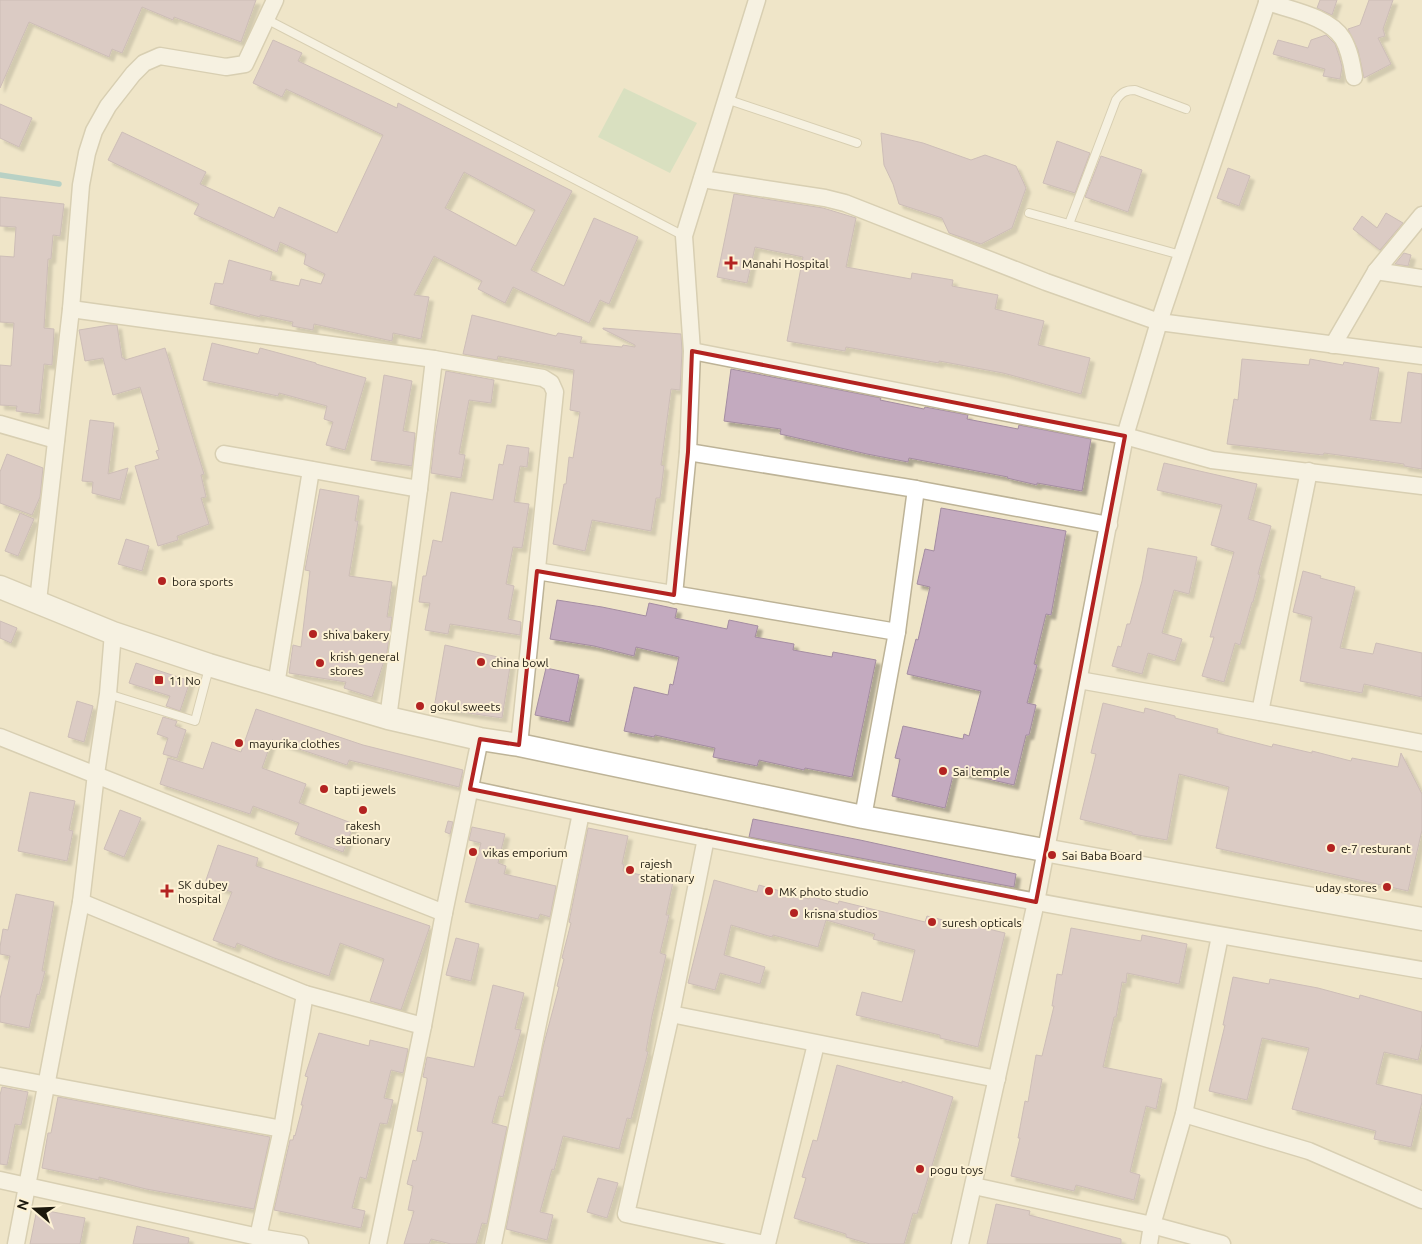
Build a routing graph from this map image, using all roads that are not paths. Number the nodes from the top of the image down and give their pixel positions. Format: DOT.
graph roads {
  1 [pos="275,0"];
  2 [pos="757,0"];
  3 [pos="1268,1"];
  4 [pos="266,19"];
  5 [pos="1354,77"];
  6 [pos="726,99"];
  7 [pos="1186,109"];
  8 [pos="857,143"];
  9 [pos="702,178"];
  10 [pos="1028,213"];
  11 [pos="1422,215"];
  12 [pos="1068,224"];
  13 [pos="684,236"];
  14 [pos="1181,255"];
  15 [pos="1376,271"];
  16 [pos="1422,278"];
  17 [pos="71,309"];
  18 [pos="1159,322"];
  19 [pos="1333,345"];
  20 [pos="692,351"];
  21 [pos="1422,356"];
  22 [pos="434,359"];
  23 [pos="0,424"];
  24 [pos="1125,436"];
  25 [pos="56,440"];
  26 [pos="688,452"];
  27 [pos="224,454"];
  28 [pos="311,470"];
  29 [pos="1308,472"];
  30 [pos="1422,486"];
  31 [pos="419,489"];
  32 [pos="916,489"];
  33 [pos="1109,525"];
  34 [pos="537,571"];
  35 [pos="0,587"];
  36 [pos="674,595"];
  37 [pos="38,601"];
  38 [pos="897,632"];
  39 [pos="113,633"];
  40 [pos="210,665"];
  41 [pos="1079,680"];
  42 [pos="276,685"];
  43 [pos="108,694"];
  44 [pos="1260,712"];
  45 [pos="388,718"];
  46 [pos="0,737"];
  47 [pos="480,739"];
  48 [pos="1422,743"];
  49 [pos="519,745"];
  50 [pos="96,774"];
  51 [pos="470,789"];
  52 [pos="581,813"];
  53 [pos="864,817"];
  54 [pos="706,838"];
  55 [pos="1045,850"];
  56 [pos="81,902"];
  57 [pos="1036,902"];
  58 [pos="444,913"];
  59 [pos="1422,919"];
  60 [pos="1220,936"];
  61 [pos="1422,970"];
  62 [pos="305,994"];
  63 [pos="672,1014"];
  64 [pos="423,1026"];
  65 [pos="816,1044"];
  66 [pos="0,1076"];
  67 [pos="997,1079"];
  68 [pos="47,1085"];
  69 [pos="1184,1114"];
  70 [pos="282,1129"];
  71 [pos="0,1180"];
  72 [pos="28,1185"];
  73 [pos="974,1186"];
  74 [pos="1422,1200"];
  75 [pos="1152,1225"];
  76 [pos="258,1237"];
  77 [pos="291,1243"];
  78 [pos="16,1244"];
  79 [pos="378,1244"];
  80 [pos="493,1244"];
  81 [pos="766,1244"];
  82 [pos="960,1244"];
  83 [pos="1149,1244"];
  84 [pos="1222,1244"];
  1 -- 4 [label="street"];
  2 -- 6 [label="street"];
  3 -- 5 [label="street"];
  3 -- 14 [label="street"];
  4 -- 13 [label="lane"];
  4 -- 17 [label="street"];
  6 -- 8 [label="lane"];
  6 -- 9 [label="street"];
  7 -- 12 [label="lane"];
  9 -- 13 [label="street"];
  9 -- 18 [label="street"];
  10 -- 12 [label="lane"];
  11 -- 15 [label="street"];
  12 -- 14 [label="lane"];
  13 -- 20 [label="street"];
  14 -- 18 [label="street"];
  15 -- 16 [label="street"];
  15 -- 19 [label="street"];
  17 -- 22 [label="street"];
  17 -- 25 [label="street"];
  18 -- 19 [label="street"];
  18 -- 24 [label="street"];
  19 -- 21 [label="street"];
  20 -- 24 [label="street"];
  20 -- 26 [label="street"];
  22 -- 31 [label="street"];
  22 -- 34 [label="street"];
  23 -- 25 [label="street"];
  24 -- 29 [label="street"];
  24 -- 33 [label="street"];
  25 -- 37 [label="street"];
  26 -- 32 [label="street"];
  26 -- 36 [label="street"];
  27 -- 28 [label="street"];
  28 -- 31 [label="street"];
  28 -- 42 [label="street"];
  29 -- 30 [label="street"];
  29 -- 44 [label="street"];
  31 -- 45 [label="street"];
  32 -- 33 [label="street"];
  32 -- 38 [label="street"];
  33 -- 41 [label="street"];
  34 -- 36 [label="street"];
  34 -- 49 [label="street"];
  35 -- 37 [label="street"];
  36 -- 38 [label="street"];
  37 -- 39 [label="street"];
  38 -- 53 [label="street"];
  39 -- 40 [label="street"];
  39 -- 43 [label="street"];
  40 -- 42 [label="street"];
  40 -- 43 [label="lane"];
  41 -- 44 [label="street"];
  41 -- 55 [label="street"];
  42 -- 45 [label="street"];
  43 -- 50 [label="street"];
  44 -- 48 [label="street"];
  45 -- 47 [label="street"];
  46 -- 50 [label="street"];
  47 -- 49 [label="street"];
  47 -- 51 [label="street"];
  49 -- 53 [label="street"];
  50 -- 56 [label="street"];
  50 -- 58 [label="street"];
  51 -- 52 [label="street"];
  51 -- 58 [label="street"];
  52 -- 54 [label="street"];
  52 -- 80 [label="street"];
  53 -- 55 [label="street"];
  54 -- 57 [label="street"];
  54 -- 63 [label="street"];
  55 -- 57 [label="street"];
  55 -- 59 [label="street"];
  56 -- 62 [label="street"];
  56 -- 68 [label="street"];
  57 -- 60 [label="street"];
  57 -- 67 [label="street"];
  58 -- 64 [label="street"];
  60 -- 61 [label="street"];
  60 -- 69 [label="street"];
  62 -- 64 [label="street"];
  62 -- 70 [label="street"];
  63 -- 65 [label="street"];
  63 -- 81 [label="street"];
  64 -- 79 [label="street"];
  65 -- 67 [label="street"];
  65 -- 81 [label="street"];
  66 -- 68 [label="street"];
  67 -- 73 [label="street"];
  68 -- 70 [label="street"];
  68 -- 72 [label="street"];
  69 -- 74 [label="street"];
  69 -- 75 [label="street"];
  70 -- 76 [label="street"];
  71 -- 72 [label="street"];
  72 -- 76 [label="street"];
  72 -- 78 [label="street"];
  73 -- 75 [label="street"];
  73 -- 82 [label="street"];
  75 -- 83 [label="street"];
  75 -- 84 [label="street"];
  76 -- 77 [label="street"];
}
